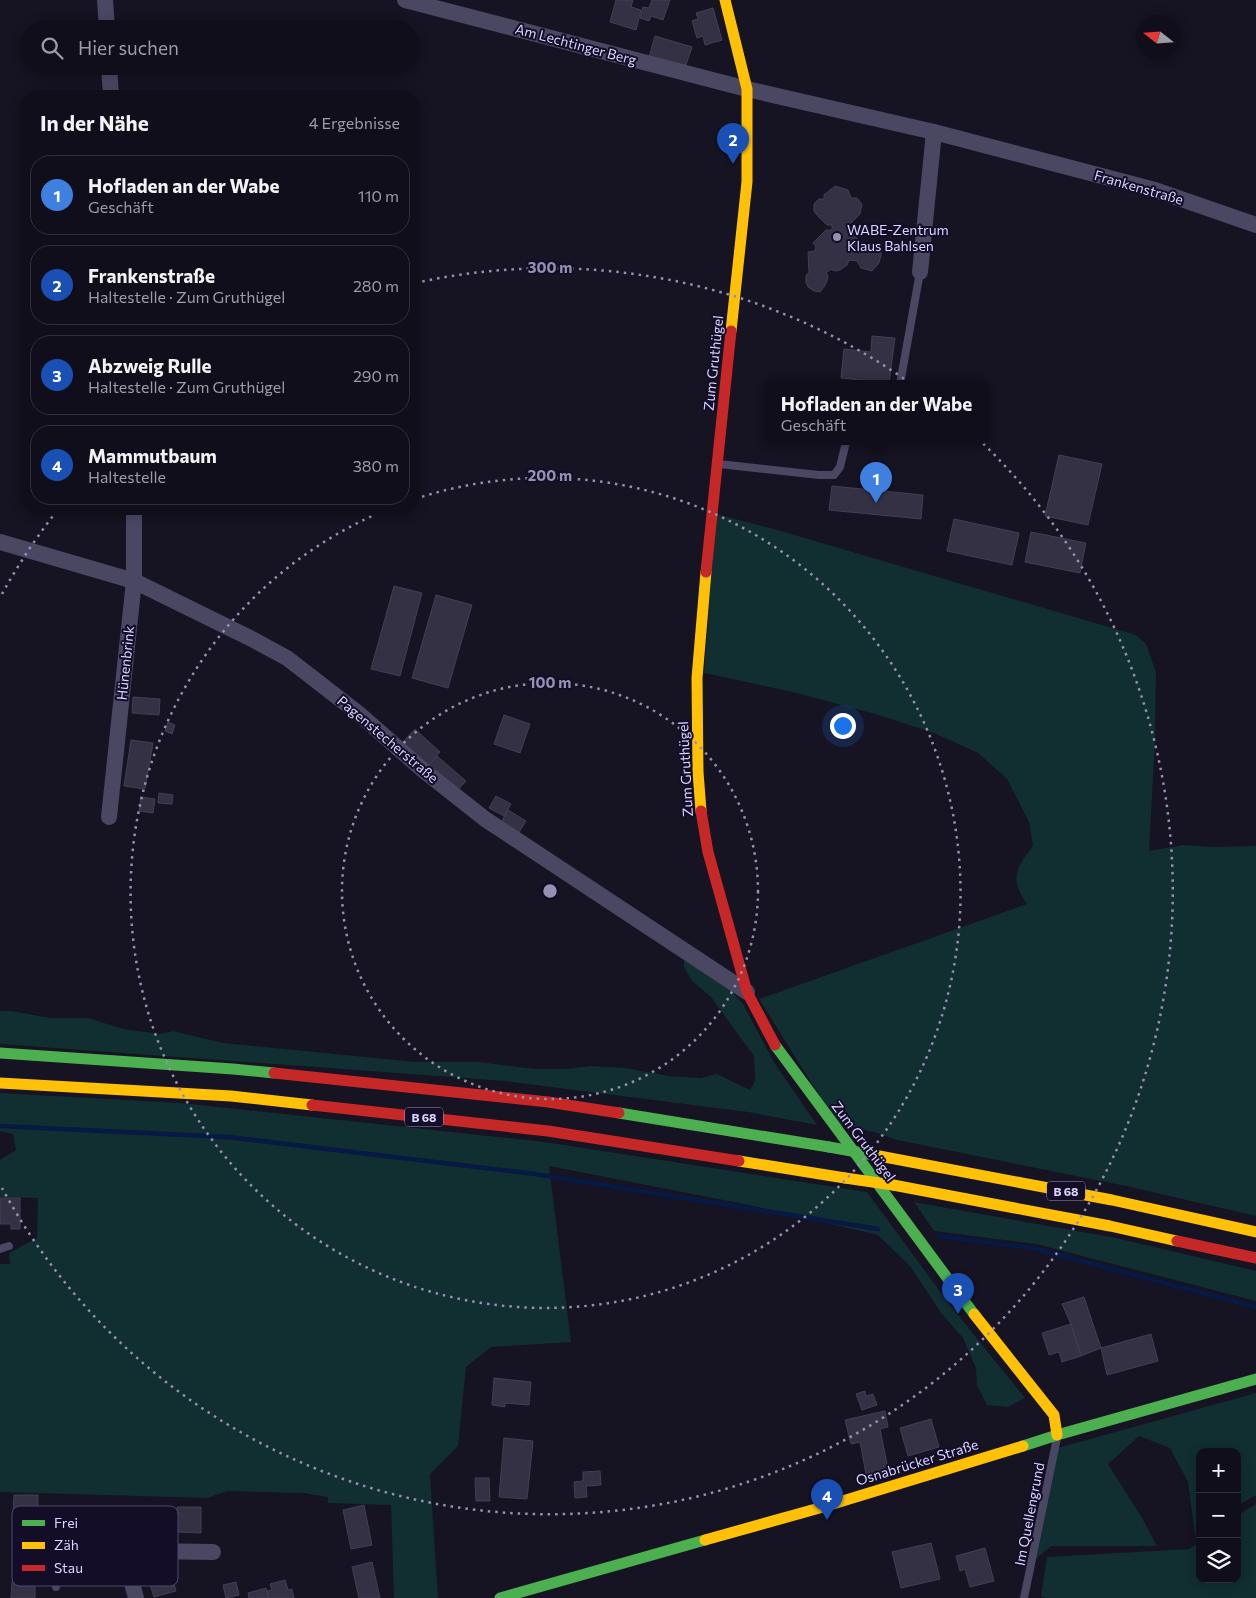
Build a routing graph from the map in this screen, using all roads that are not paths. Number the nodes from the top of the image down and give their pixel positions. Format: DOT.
graph roads {
  1 [pos="105,0"];
  2 [pos="405,0"];
  3 [pos="725,0"];
  4 [pos="106,20"];
  5 [pos="110,75"];
  6 [pos="747,89"];
  7 [pos="111,90"];
  8 [pos="934,132"];
  9 [pos="1256,225"];
  10 [pos="920,272"];
  11 [pos="901,380"];
  12 [pos="845,445"];
  13 [pos="717,464"];
  14 [pos="134,515"];
  15 [pos="0,542"];
  16 [pos="134,581"];
  17 [pos="109,816"];
  18 [pos="747,992"];
  19 [pos="0,1053"];
  20 [pos="0,1083"];
  21 [pos="1256,1232"];
  22 [pos="9,1246"];
  23 [pos="0,1250"];
  24 [pos="1256,1258"];
  25 [pos="1256,1379"];
  26 [pos="1058,1435"];
  27 [pos="178,1551"];
  28 [pos="213,1552"];
  29 [pos="500,1598"];
  30 [pos="1024,1598"];
  1 -- 4 [label="street"];
  2 -- 6 [label="street, Am Lechtinger Berg"];
  3 -- 6 [label="main road, Zum Gruthügel"];
  5 -- 7 [label="street"];
  6 -- 8 [label="street, Frankenstraße"];
  6 -- 13 [label="main road, Zum Gruthügel"];
  8 -- 9 [label="street, Frankenstraße"];
  8 -- 10 [label="street"];
  10 -- 11 [label="lane"];
  12 -- 13 [label="lane"];
  13 -- 18 [label="main road, Zum Gruthügel"];
  14 -- 16 [label="street, Hünenbrink"];
  15 -- 16 [label="street, Pagenstecherstraße"];
  16 -- 17 [label="street, Hünenbrink"];
  16 -- 18 [label="street, Pagenstecherstraße"];
  18 -- 26 [label="main road, Zum Gruthügel"];
  19 -- 21 [label="main road, B 68, bridge"];
  20 -- 24 [label="main road, B 68, bridge"];
  22 -- 23 [label="lane"];
  25 -- 26 [label="main road, Osnabrücker Straße"];
  26 -- 29 [label="main road, Osnabrücker Straße"];
  26 -- 30 [label="lane, Im Quellengrund"];
  27 -- 28 [label="street"];
}
